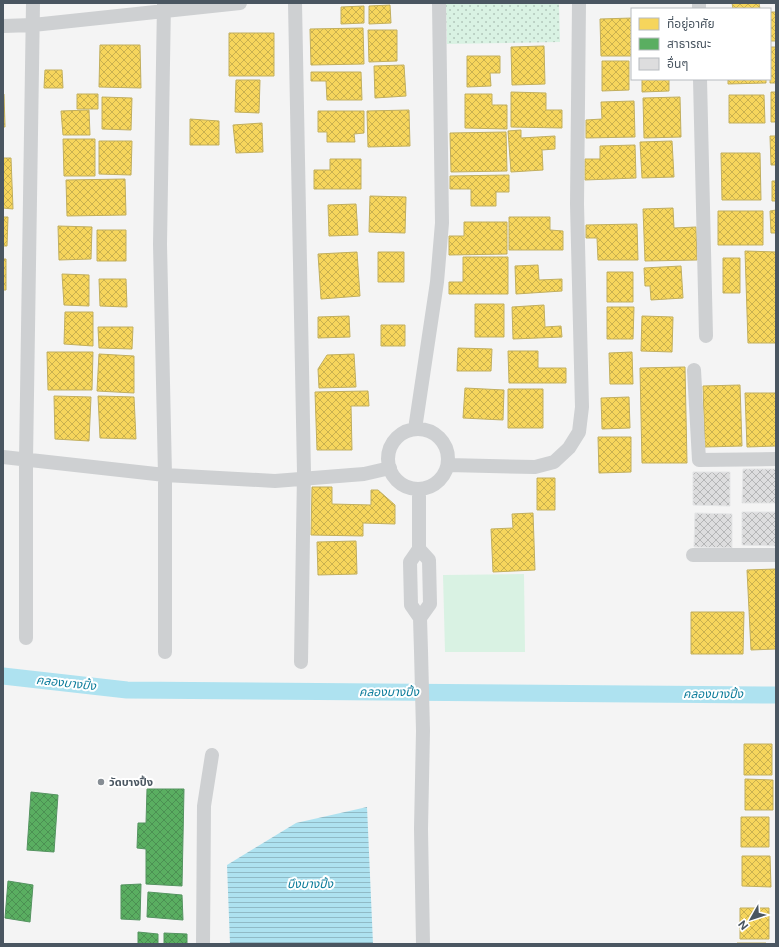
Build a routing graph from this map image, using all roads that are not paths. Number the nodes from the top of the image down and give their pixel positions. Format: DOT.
graph roads {
  1 [pos="33,3"];
  2 [pos="240,3"];
  3 [pos="295,3"];
  4 [pos="439,3"];
  5 [pos="579,3"];
  6 [pos="164,7"];
  7 [pos="33,25"];
  8 [pos="3,26"];
  9 [pos="700,80"];
  10 [pos="706,336"];
  11 [pos="694,370"];
  12 [pos="415,429"];
  13 [pos="3,457"];
  14 [pos="776,459"];
  15 [pos="26,460"];
  16 [pos="448,465"];
  17 [pos="390,468"];
  18 [pos="165,475"];
  19 [pos="304,479"];
  20 [pos="418,489"];
  21 [pos="419,549"];
  22 [pos="776,555"];
  23 [pos="693,556"];
  24 [pos="420,618"];
  25 [pos="26,638"];
  26 [pos="165,652"];
  27 [pos="302,662"];
  28 [pos="212,755"];
  29 [pos="203,944"];
  30 [pos="423,944"];
  1 -- 7 [label="street"];
  2 -- 6 [label="street"];
  3 -- 19 [label="street"];
  4 -- 12 [label="street"];
  5 -- 16 [label="street"];
  6 -- 7 [label="street"];
  6 -- 18 [label="street"];
  7 -- 8 [label="street"];
  7 -- 15 [label="street"];
  9 -- 10 [label="street"];
  11 -- 14 [label="street"];
  12 -- 16 [label="street"];
  12 -- 17 [label="street"];
  13 -- 15 [label="street"];
  15 -- 18 [label="street"];
  15 -- 25 [label="street"];
  16 -- 20 [label="street"];
  17 -- 19 [label="street"];
  17 -- 20 [label="street"];
  18 -- 19 [label="street"];
  18 -- 26 [label="street"];
  19 -- 27 [label="street"];
  20 -- 21 [label="street"];
  21 -- 24 [label="street"];
  21 -- 24 [label="street"];
  22 -- 23 [label="street"];
  24 -- 30 [label="street"];
  28 -- 29 [label="street"];
}
